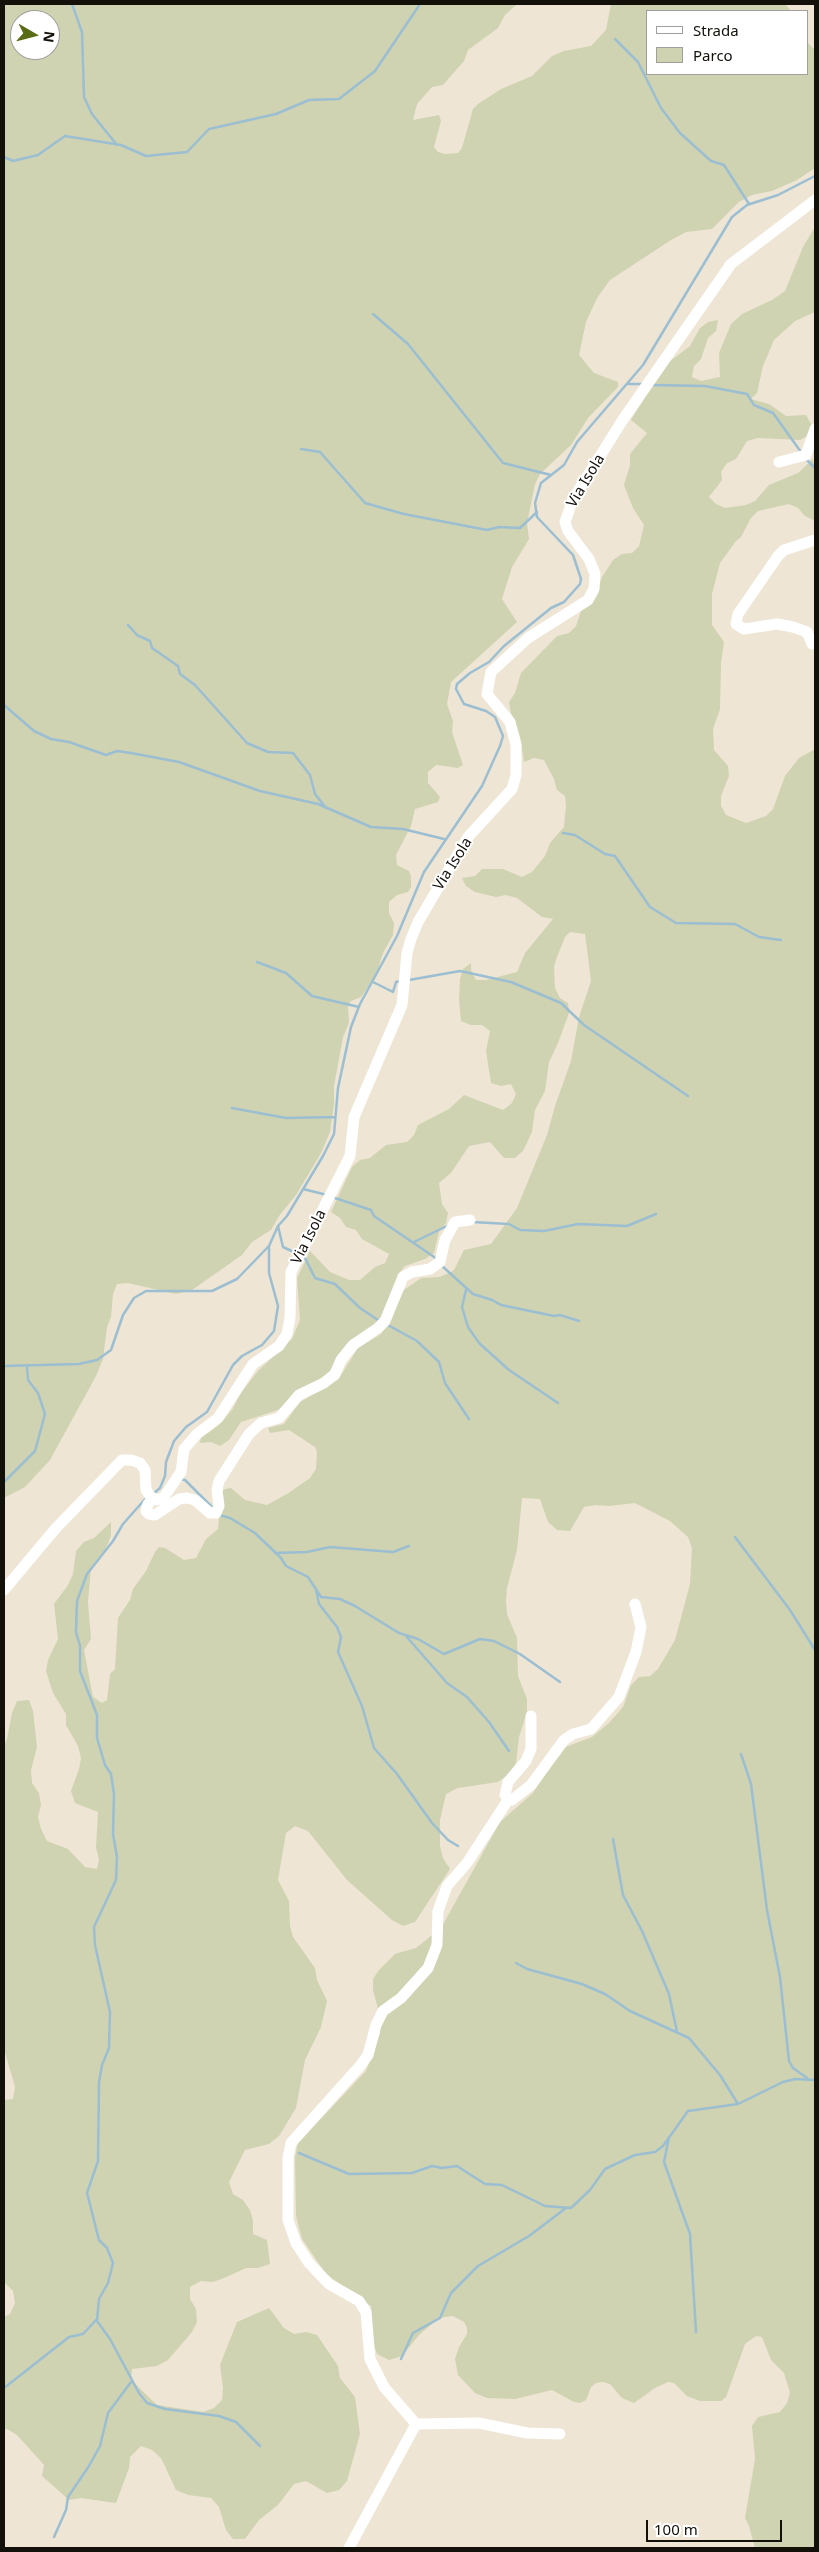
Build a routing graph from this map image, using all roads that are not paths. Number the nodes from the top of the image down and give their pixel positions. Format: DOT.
graph roads {
  1 [pos="815,200"];
  2 [pos="815,429"];
  3 [pos="780,462"];
  4 [pos="815,540"];
  5 [pos="812,644"];
  6 [pos="470,1220"];
  7 [pos="153,1498"];
  8 [pos="4,1590"];
  9 [pos="635,1604"];
  10 [pos="531,1716"];
  11 [pos="508,1800"];
  12 [pos="416,2424"];
  13 [pos="560,2434"];
  14 [pos="348,2548"];
  1 -- 7 [label="street, Via Isola"];
  2 -- 3 [label="street"];
  4 -- 5 [label="street"];
  6 -- 7 [label="street"];
  7 -- 8 [label="street"];
  9 -- 11 [label="street"];
  10 -- 11 [label="street"];
  11 -- 12 [label="street"];
  12 -- 13 [label="street"];
  12 -- 14 [label="street"];
}
